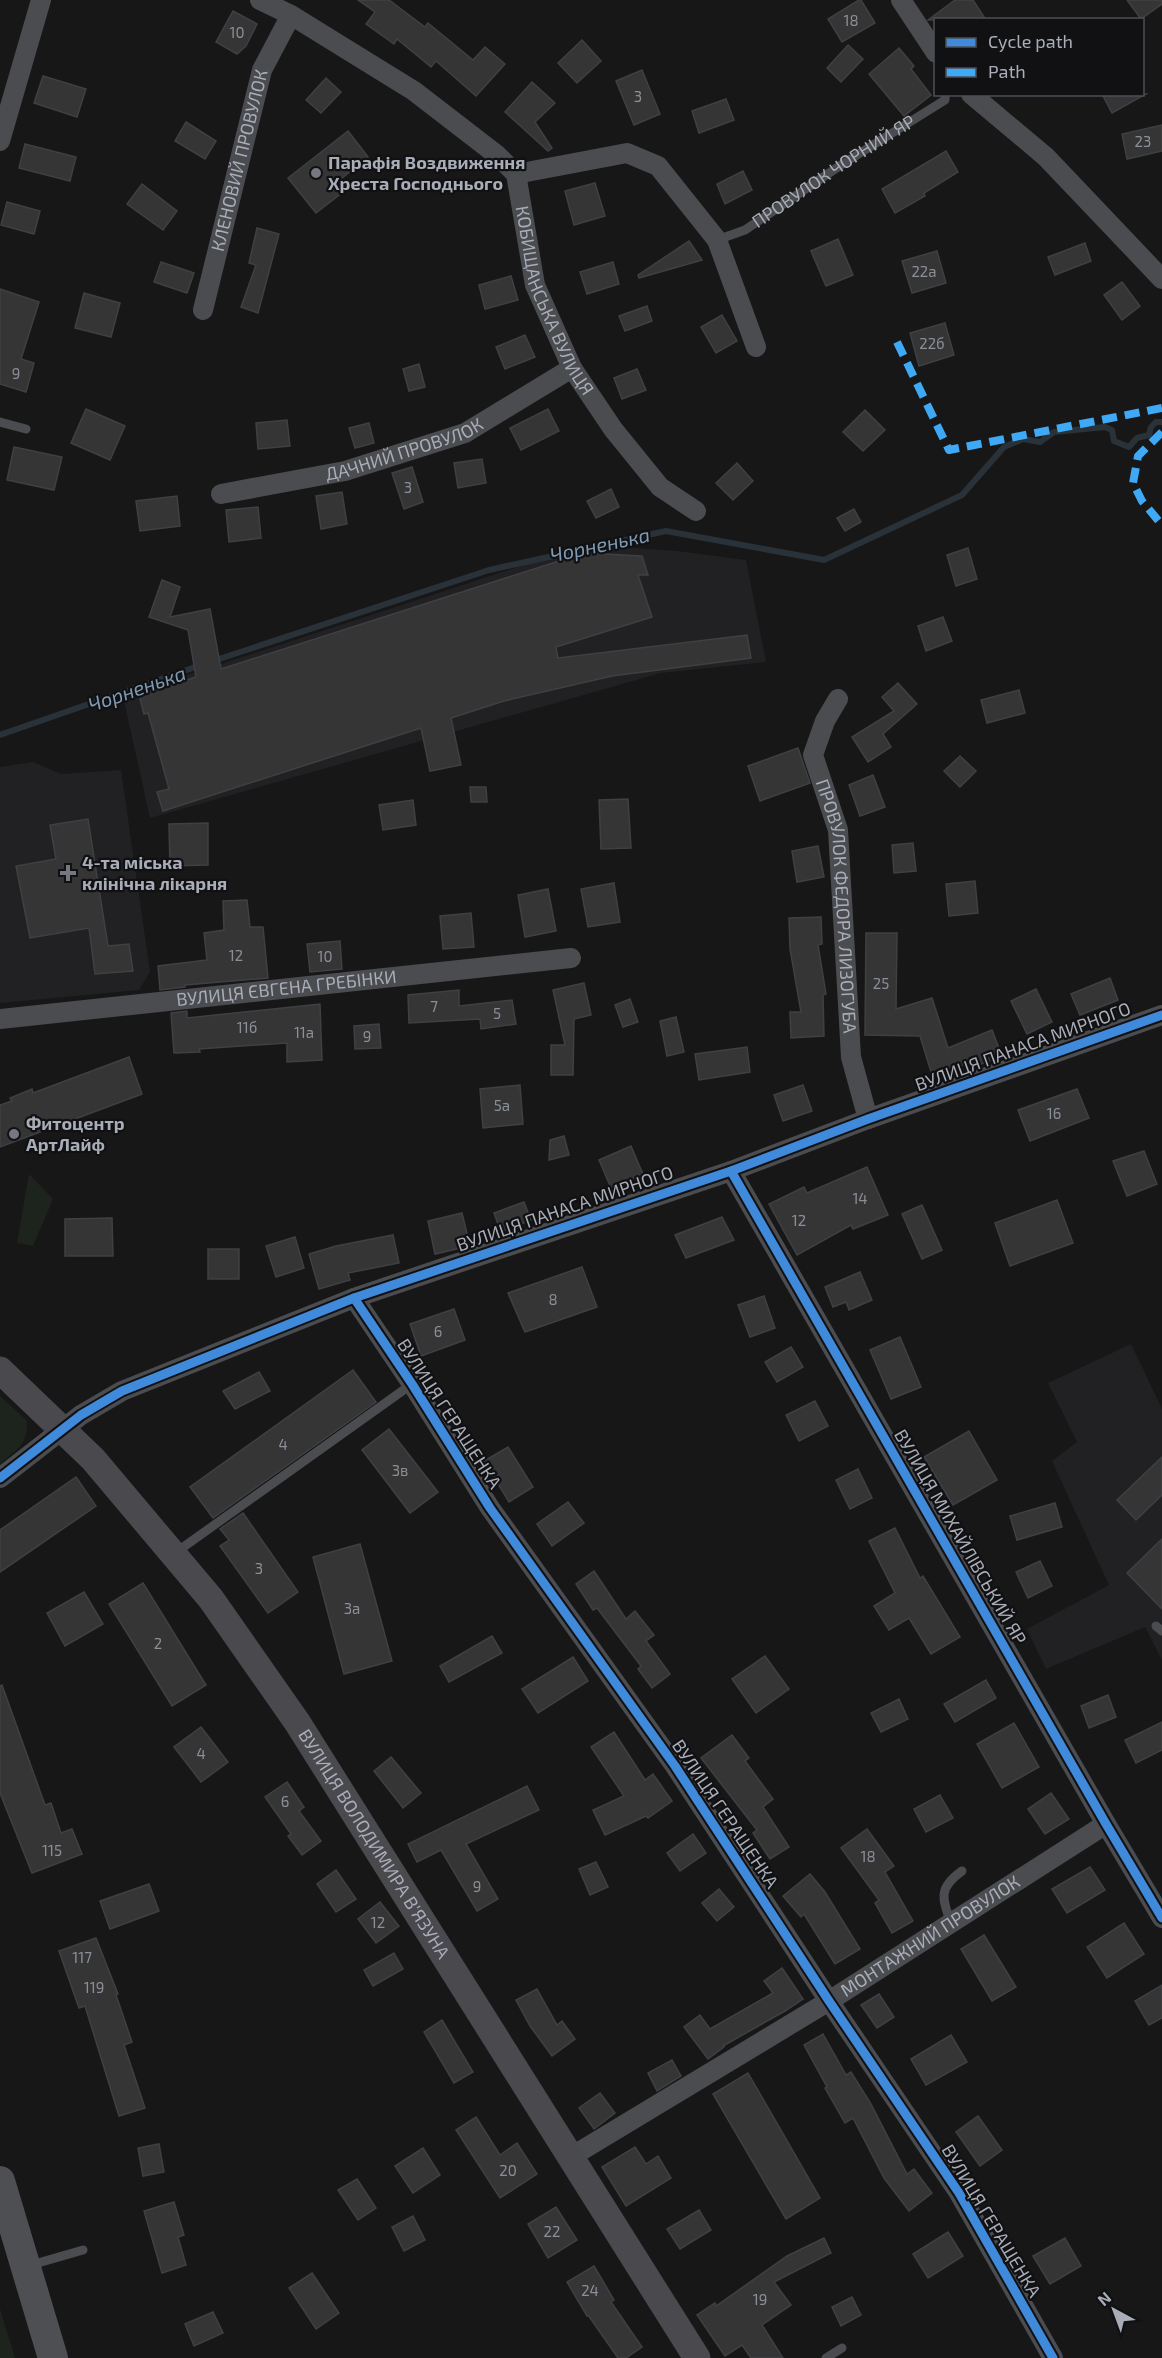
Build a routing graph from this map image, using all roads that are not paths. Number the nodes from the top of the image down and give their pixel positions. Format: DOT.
graph roads {
  1 [pos="41,0"];
  2 [pos="260,0"];
  3 [pos="901,0"];
  4 [pos="291,15"];
  5 [pos="934,50"];
  6 [pos="945,96"];
  7 [pos="973,96"];
  8 [pos="0,141"];
  9 [pos="516,174"];
  10 [pos="717,240"];
  11 [pos="1162,279"];
  12 [pos="203,310"];
  13 [pos="756,348"];
  14 [pos="572,368"];
  15 [pos="0,422"];
  16 [pos="26,429"];
  17 [pos="221,494"];
  18 [pos="696,511"];
  19 [pos="838,699"];
  20 [pos="571,958"];
  21 [pos="1162,1015"];
  22 [pos="0,1019"];
  23 [pos="868,1119"];
  24 [pos="731,1171"];
  25 [pos="354,1298"];
  26 [pos="0,1370"];
  27 [pos="412,1384"];
  28 [pos="62,1430"];
  29 [pos="0,1478"];
  30 [pos="174,1554"];
  31 [pos="1106,1824"];
  32 [pos="962,1870"];
  33 [pos="1162,1918"];
  34 [pos="951,1923"];
  35 [pos="829,2001"];
  36 [pos="569,2158"];
  37 [pos="0,2181"];
  38 [pos="83,2250"];
  39 [pos="26,2266"];
  40 [pos="842,2348"];
  41 [pos="53,2358"];
  42 [pos="697,2358"];
  43 [pos="826,2358"];
  44 [pos="1053,2358"];
  1 -- 8 [label="street"];
  2 -- 4 [label="street"];
  3 -- 5 [label="street"];
  4 -- 9 [label="street"];
  4 -- 12 [label="street, КЛЕНОВИЙ ПРОВУЛОК"];
  6 -- 10 [label="lane, ПРОВУЛОК ЧОРНИЙ ЯР"];
  7 -- 11 [label="street"];
  9 -- 10 [label="street"];
  9 -- 14 [label="street, КОБИЩАНСЬКА ВУЛИЦЯ"];
  10 -- 13 [label="street"];
  14 -- 17 [label="street, ДАЧНИЙ ПРОВУЛОК"];
  14 -- 18 [label="street, КОБИЩАНСЬКА ВУЛИЦЯ"];
  15 -- 16 [label="lane"];
  19 -- 23 [label="street, ПРОВУЛОК ФЕДОРА ЛИЗОГУБА"];
  20 -- 22 [label="street, ВУЛИЦЯ ЄВГЕНА ГРЕБІНКИ"];
  21 -- 23 [label="street, ВУЛИЦЯ ПАНАСА МИРНОГО"];
  23 -- 24 [label="street, ВУЛИЦЯ ПАНАСА МИРНОГО"];
  24 -- 25 [label="street, ВУЛИЦЯ ПАНАСА МИРНОГО"];
  24 -- 31 [label="street, ВУЛИЦЯ МИХАЙЛІВСЬКИЙ ЯР"];
  25 -- 27 [label="street, ВУЛИЦЯ ГЕРАЩЕНКА"];
  25 -- 28 [label="street, ВУЛИЦЯ ПАНАСА МИРНОГО"];
  26 -- 28 [label="main road, ВУЛИЦЯ ВОЛОДИМИРА В'ЯЗУНА"];
  27 -- 30 [label="lane"];
  27 -- 35 [label="street, ВУЛИЦЯ ГЕРАЩЕНКА"];
  28 -- 29 [label="street, ВУЛИЦЯ ПАНАСА МИРНОГО"];
  28 -- 30 [label="main road, ВУЛИЦЯ ВОЛОДИМИРА В'ЯЗУНА"];
  30 -- 36 [label="main road, ВУЛИЦЯ ВОЛОДИМИРА В'ЯЗУНА"];
  31 -- 33 [label="street, ВУЛИЦЯ МИХАЙЛІВСЬКИЙ ЯР"];
  31 -- 34 [label="street, МОНТАЖНИЙ ПРОВУЛОК"];
  32 -- 34 [label="lane"];
  34 -- 35 [label="street, МОНТАЖНИЙ ПРОВУЛОК"];
  35 -- 36 [label="street, МОНТАЖНИЙ ПРОВУЛОК"];
  35 -- 44 [label="street, ВУЛИЦЯ ГЕРАЩЕНКА"];
  36 -- 42 [label="main road, ВУЛИЦЯ ВОЛОДИМИРА В'ЯЗУНА"];
  37 -- 39 [label="main road"];
  38 -- 39 [label="lane"];
  39 -- 41 [label="main road"];
  40 -- 43 [label="lane"];
}
